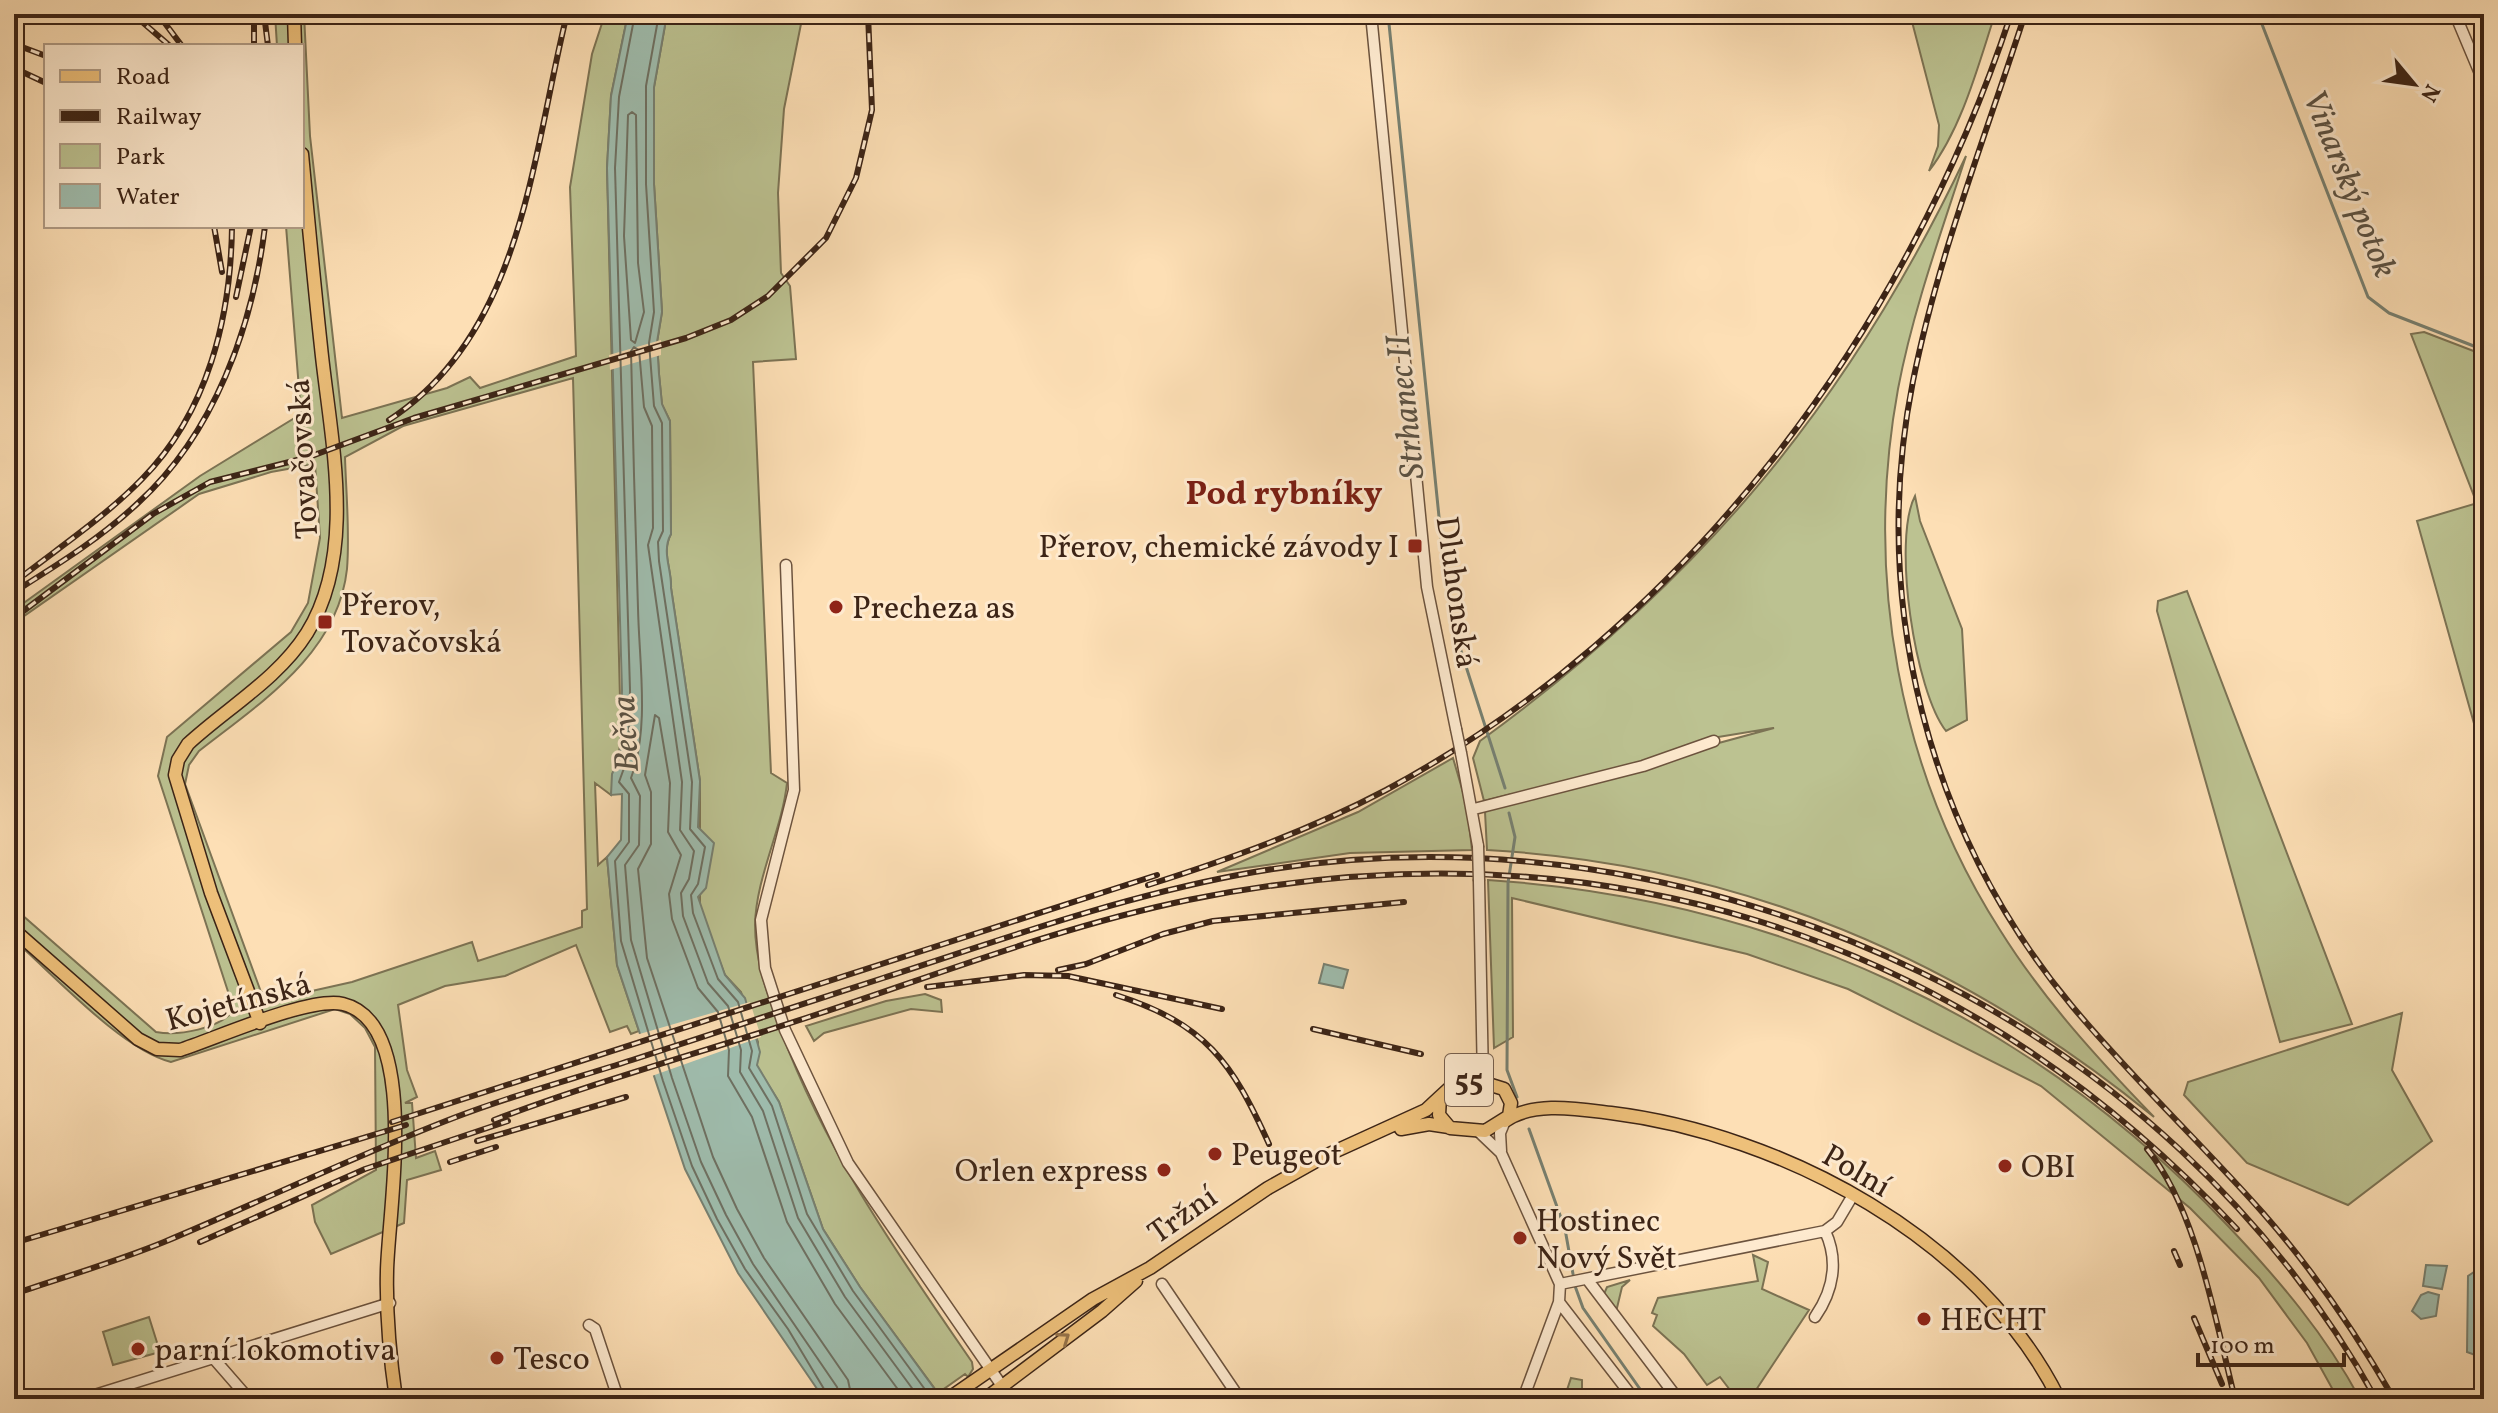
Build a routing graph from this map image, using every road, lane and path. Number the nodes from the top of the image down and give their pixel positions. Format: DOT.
graph roads {
  1 [pos="294,14"];
  2 [pos="1371,14"];
  3 [pos="2455,14"];
  4 [pos="295,44"];
  5 [pos="2484,83"];
  6 [pos="304,175"];
  7 [pos="786,565"];
  8 [pos="1714,741"];
  9 [pos="1474,809"];
  10 [pos="14,930"];
  11 [pos="260,1023"];
  12 [pos="1483,1080"];
  13 [pos="1507,1092"];
  14 [pos="1440,1097"];
  15 [pos="1557,1109"];
  16 [pos="1505,1121"];
  17 [pos="1450,1128"];
  18 [pos="1479,1132"];
  19 [pos="1371,1136"];
  20 [pos="1501,1153"];
  21 [pos="1853,1195"];
  22 [pos="1825,1231"];
  23 [pos="1150,1268"];
  24 [pos="1587,1279"];
  25 [pos="1162,1284"];
  26 [pos="1560,1284"];
  27 [pos="1559,1302"];
  28 [pos="390,1303"];
  29 [pos="1815,1317"];
  30 [pos="589,1325"];
  31 [pos="215,1360"];
  32 [pos="991,1369"];
  33 [pos="1002,1385"];
  34 [pos="82,1399"];
  35 [pos="249,1399"];
  36 [pos="396,1399"];
  37 [pos="614,1399"];
  38 [pos="948,1399"];
  39 [pos="985,1399"];
  40 [pos="1011,1399"];
  41 [pos="1240,1399"];
  42 [pos="1523,1399"];
  43 [pos="1634,1399"];
  44 [pos="1678,1399"];
  45 [pos="2059,1399"];
  1 -- 4 [label="main road"];
  2 -- 9 [label="street, Dluhonská, bridge"];
  3 -- 5 [label="street"];
  6 -- 11 [label="main road, Tovačovská"];
  7 -- 32 [label="street"];
  8 -- 9 [label="street"];
  9 -- 12 [label="street, Dluhonská, bridge"];
  10 -- 11 [label="main road, Kojetínská"];
  11 -- 28 [label="main road, Kojetínská"];
  12 -- 13 [label="main road, 55"];
  12 -- 14 [label="main road, 55"];
  13 -- 15 [label="main road, Polní / 55"];
  13 -- 16 [label="main road, 55"];
  14 -- 17 [label="main road, 55"];
  14 -- 19 [label="main road, Tržní / 55"];
  15 -- 16 [label="main road, Polní / 55"];
  15 -- 21 [label="main road, Polní / 55"];
  16 -- 18 [label="main road, 55"];
  16 -- 20 [label="street"];
  17 -- 18 [label="main road, 55"];
  17 -- 19 [label="main road, Tržní / 55"];
  18 -- 20 [label="street"];
  19 -- 23 [label="main road, Tržní / 55"];
  20 -- 26 [label="street"];
  21 -- 22 [label="street"];
  21 -- 45 [label="main road, Polní / 55"];
  22 -- 24 [label="street"];
  22 -- 29 [label="street"];
  23 -- 32 [label="main road, Tržní / 55"];
  33 -- 23 [label="main road, Tržní / 55, one-way"];
  24 -- 26 [label="street"];
  24 -- 44 [label="street"];
  25 -- 41 [label="street"];
  26 -- 27 [label="street"];
  27 -- 42 [label="street"];
  27 -- 43 [label="street"];
  28 -- 31 [label="street"];
  28 -- 36 [label="main road, Kojetínská"];
  30 -- 37 [label="street"];
  31 -- 34 [label="street"];
  31 -- 35 [label="street"];
  32 -- 33 [label="street"];
  32 -- 38 [label="main road, Tržní / 55"];
  33 -- 39 [label="main road, Tržní / 55"];
  33 -- 40 [label="street"];
}
